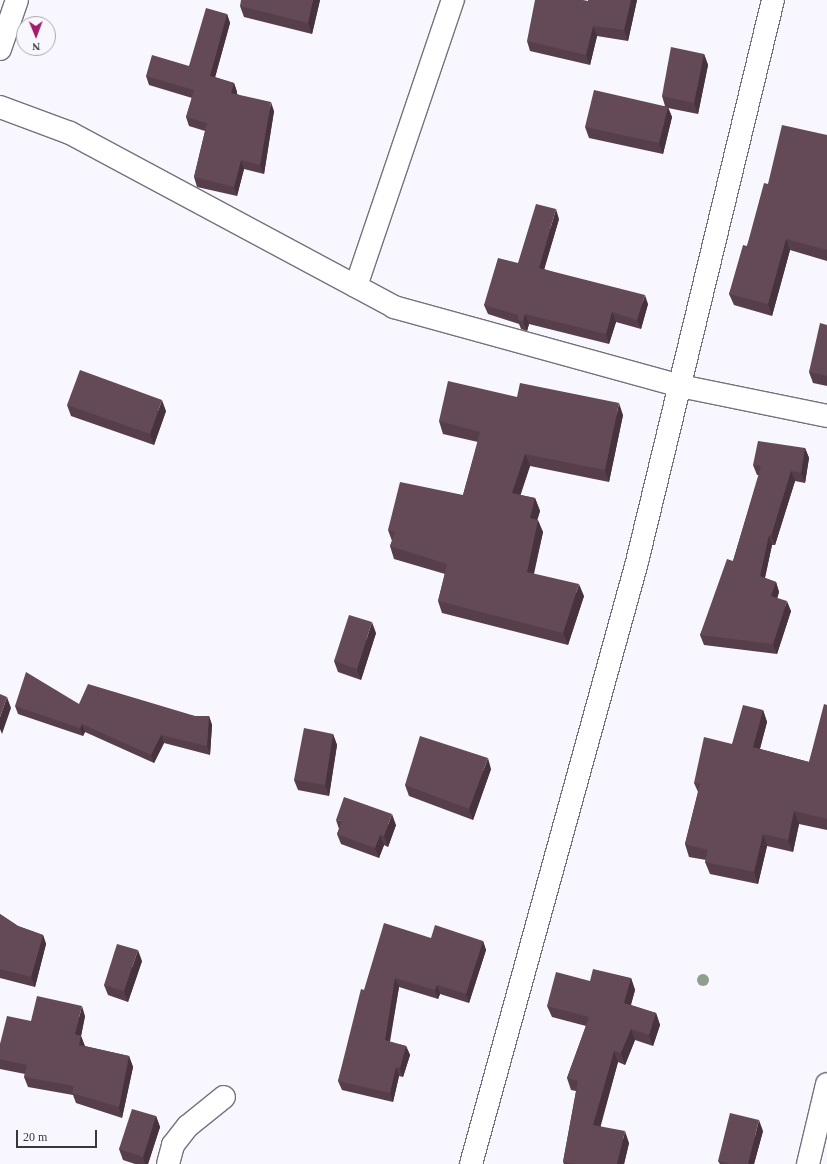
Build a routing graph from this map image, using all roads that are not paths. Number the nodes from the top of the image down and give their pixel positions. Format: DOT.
graph roads {
  1 [pos="17,0"];
  2 [pos="453,0"];
  3 [pos="773,0"];
  4 [pos="0,49"];
  5 [pos="0,107"];
  6 [pos="356,286"];
  7 [pos="680,386"];
  8 [pos="827,416"];
  9 [pos="827,1084"];
  10 [pos="224,1097"];
  11 [pos="168,1164"];
  12 [pos="471,1164"];
  13 [pos="808,1164"];
  1 -- 4 [label="street"];
  2 -- 6 [label="street"];
  3 -- 7 [label="street"];
  5 -- 6 [label="street"];
  6 -- 7 [label="street"];
  7 -- 8 [label="street"];
  7 -- 12 [label="street"];
  9 -- 13 [label="street"];
  10 -- 11 [label="street"];
}
